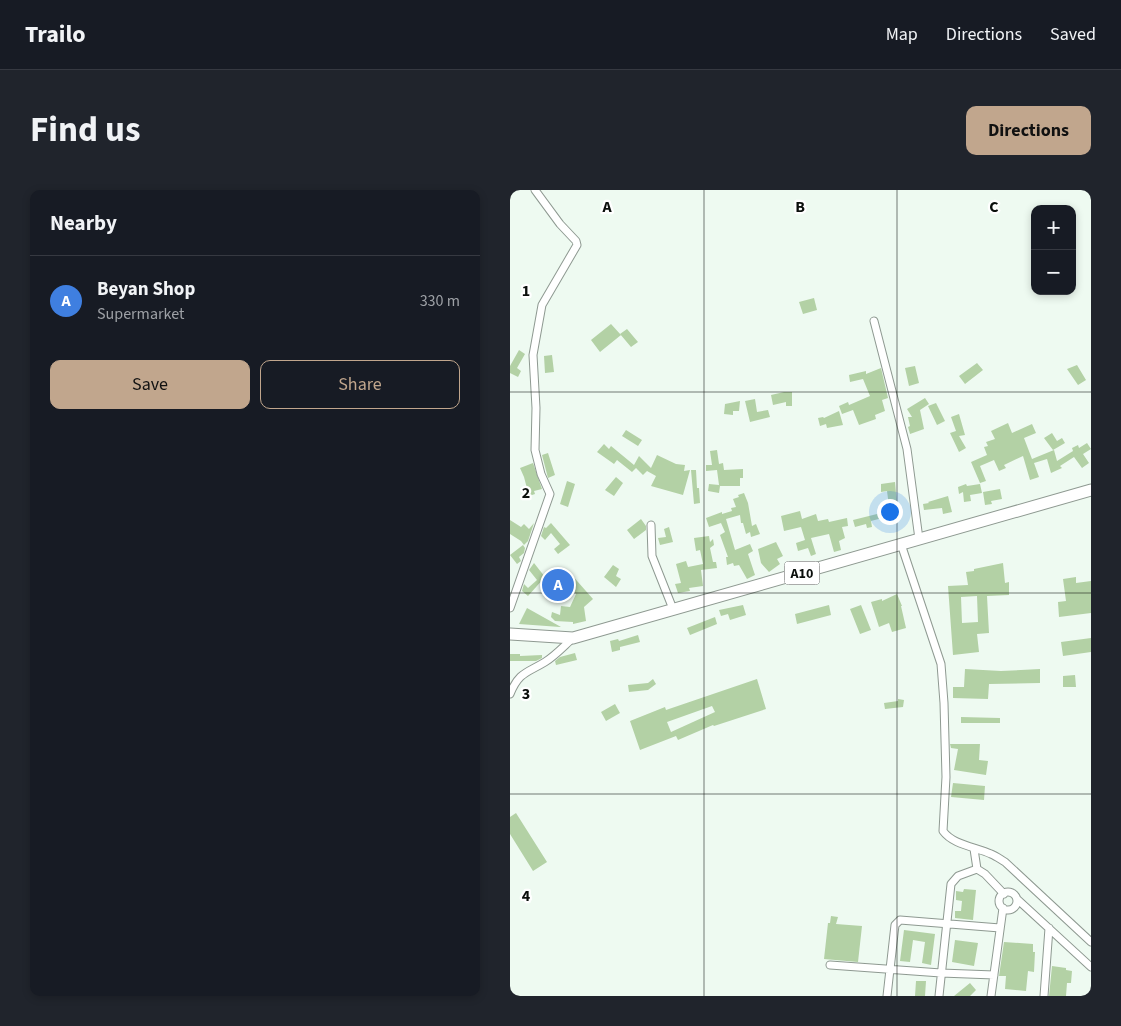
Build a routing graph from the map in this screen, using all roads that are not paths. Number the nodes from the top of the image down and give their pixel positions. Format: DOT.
graph roads {
  1 [pos="535,190"];
  2 [pos="874,320"];
  3 [pos="1091,490"];
  4 [pos="651,525"];
  5 [pos="919,539"];
  6 [pos="901,544"];
  7 [pos="510,608"];
  8 [pos="674,609"];
  9 [pos="510,634"];
  10 [pos="573,638"];
  11 [pos="510,694"];
  12 [pos="974,849"];
  13 [pos="977,869"];
  14 [pos="1004,894"];
  15 [pos="1017,899"];
  16 [pos="1003,908"];
  17 [pos="948,923"];
  18 [pos="1000,928"];
  19 [pos="1049,928"];
  20 [pos="1091,942"];
  21 [pos="830,966"];
  22 [pos="1091,967"];
  23 [pos="890,969"];
  24 [pos="942,974"];
  25 [pos="994,975"];
  26 [pos="887,996"];
  27 [pos="939,996"];
  28 [pos="991,996"];
  29 [pos="1044,996"];
  1 -- 7 [label="street"];
  2 -- 5 [label="street"];
  3 -- 5 [label="highway, A10"];
  4 -- 8 [label="street"];
  5 -- 6 [label="highway, A10"];
  6 -- 8 [label="highway, A10"];
  6 -- 12 [label="street"];
  8 -- 10 [label="highway, A10"];
  9 -- 10 [label="highway, A10"];
  10 -- 11 [label="street"];
  12 -- 13 [label="street"];
  12 -- 20 [label="street"];
  13 -- 14 [label="street"];
  13 -- 17 [label="street"];
  14 -- 15 [label="street"];
  14 -- 16 [label="street"];
  15 -- 16 [label="street"];
  15 -- 19 [label="street"];
  16 -- 18 [label="street"];
  17 -- 18 [label="street"];
  17 -- 23 [label="street"];
  17 -- 24 [label="street"];
  18 -- 25 [label="street"];
  19 -- 22 [label="street"];
  19 -- 29 [label="street"];
  21 -- 23 [label="street"];
  23 -- 24 [label="street"];
  23 -- 26 [label="street"];
  24 -- 25 [label="street"];
  24 -- 27 [label="street"];
  25 -- 28 [label="street"];
}
